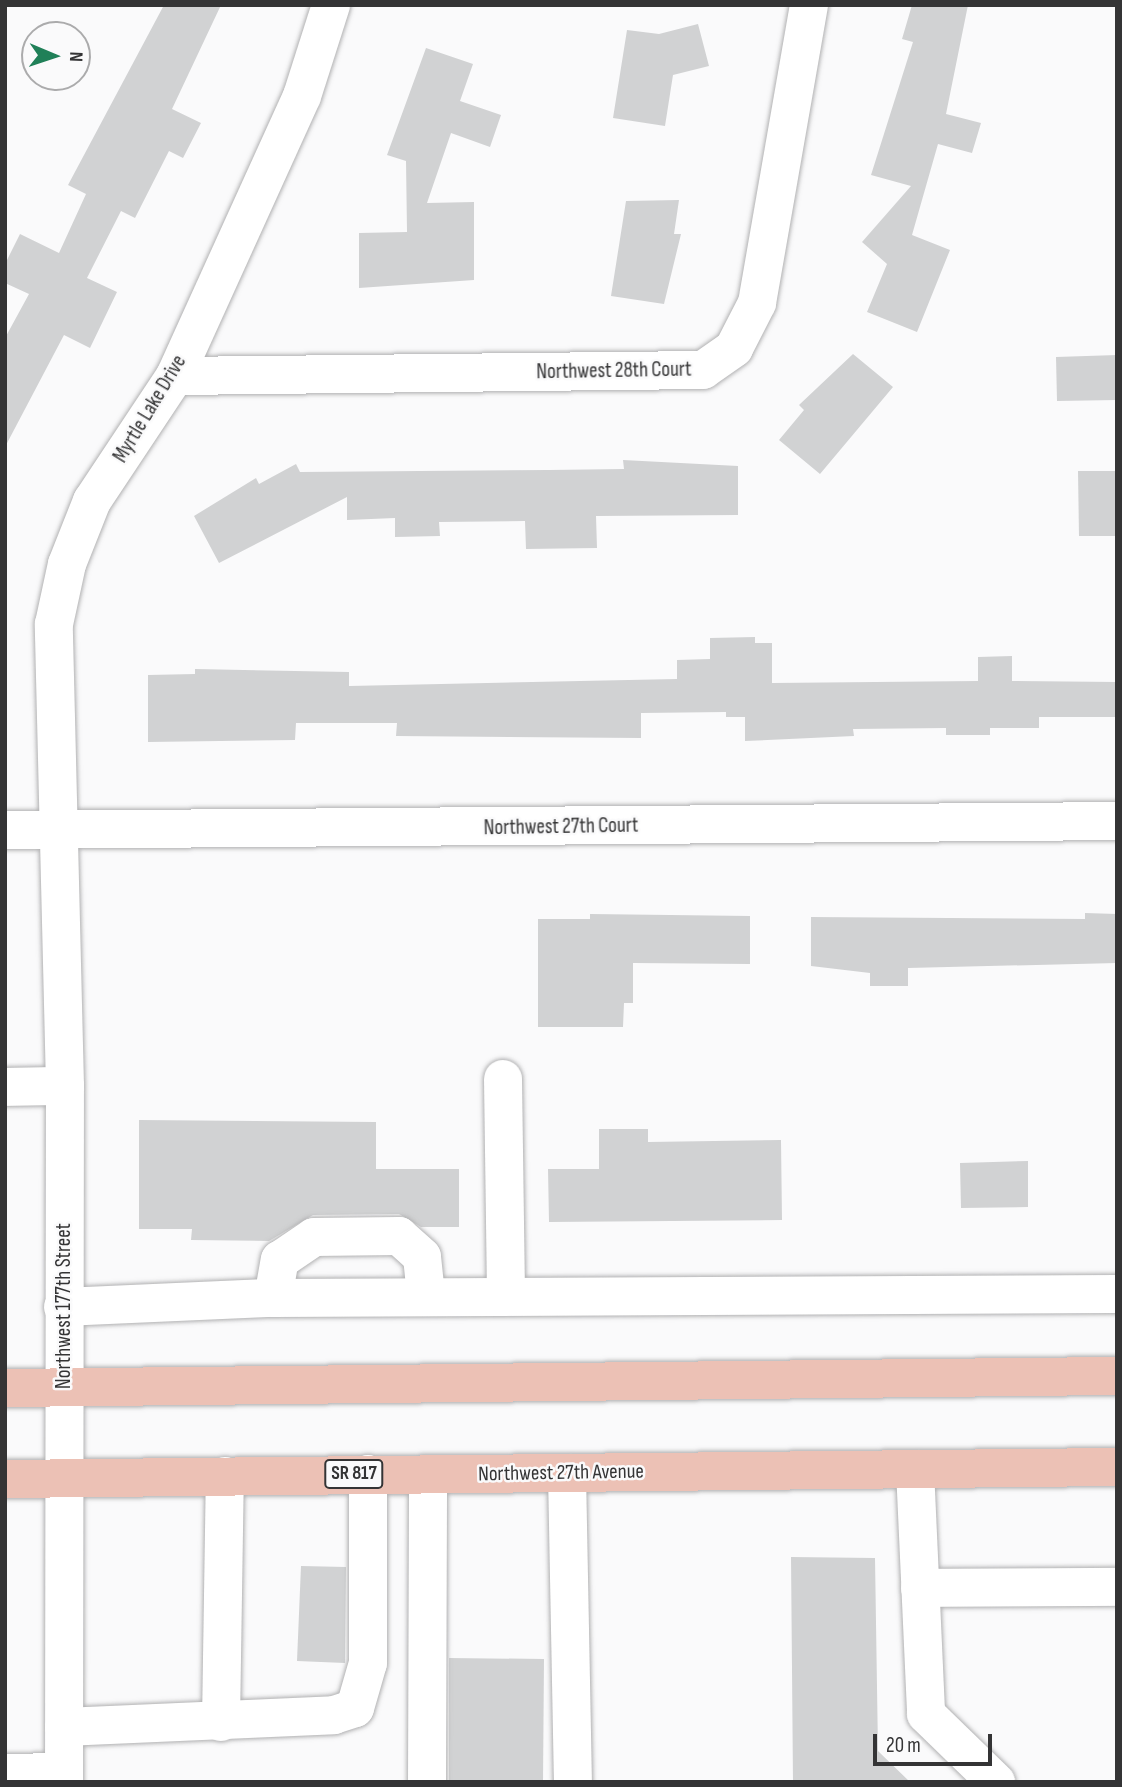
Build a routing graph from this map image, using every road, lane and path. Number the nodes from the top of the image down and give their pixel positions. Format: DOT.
graph roads {
  1 [pos="331,5"];
  2 [pos="809,5"];
  3 [pos="174,376"];
  4 [pos="1117,821"];
  5 [pos="5,830"];
  6 [pos="56,830"];
  7 [pos="503,1079"];
  8 [pos="65,1086"];
  9 [pos="5,1087"];
  10 [pos="1117,1294"];
  11 [pos="506,1295"];
  12 [pos="426,1296"];
  13 [pos="273,1298"];
  14 [pos="64,1307"];
  15 [pos="1117,1376"];
  16 [pos="5,1388"];
  17 [pos="63,1388"];
  18 [pos="1114,1465"];
  19 [pos="915,1469"];
  20 [pos="567,1473"];
  21 [pos="368,1474"];
  22 [pos="428,1474"];
  23 [pos="225,1476"];
  24 [pos="62,1478"];
  25 [pos="5,1479"];
  26 [pos="1117,1587"];
  27 [pos="920,1588"];
  28 [pos="221,1722"];
  29 [pos="64,1727"];
  30 [pos="5,1773"];
  31 [pos="64,1777"];
  32 [pos="427,1782"];
  33 [pos="573,1782"];
  34 [pos="996,1782"];
  1 -- 3 [label="street, Myrtle Lake Drive"];
  2 -- 3 [label="street, Northwest 28th Court"];
  3 -- 6 [label="street, Myrtle Lake Drive"];
  4 -- 6 [label="street, Northwest 27th Court"];
  5 -- 6 [label="street, Northwest 27th Court"];
  6 -- 8 [label="street, Northwest 177th Street"];
  7 -- 11 [label="street"];
  8 -- 9 [label="street"];
  8 -- 14 [label="street, Northwest 177th Street"];
  10 -- 11 [label="street"];
  11 -- 12 [label="street"];
  12 -- 13 [label="street"];
  12 -- 13 [label="street"];
  13 -- 14 [label="street"];
  14 -- 17 [label="street, Northwest 177th Street"];
  15 -- 17 [label="main road"];
  16 -- 17 [label="main road"];
  17 -- 24 [label="street, Northwest 177th Street"];
  18 -- 19 [label="main road, Northwest 27th Avenue / SR 817"];
  19 -- 20 [label="main road, Northwest 27th Avenue / SR 817"];
  19 -- 27 [label="street"];
  20 -- 22 [label="main road, Northwest 27th Avenue / SR 817"];
  20 -- 33 [label="street"];
  21 -- 22 [label="main road, Northwest 27th Avenue / SR 817"];
  21 -- 23 [label="main road, Northwest 27th Avenue / SR 817"];
  21 -- 28 [label="street"];
  22 -- 32 [label="street"];
  23 -- 24 [label="main road, Northwest 27th Avenue / SR 817"];
  23 -- 28 [label="street"];
  24 -- 25 [label="main road, Northwest 27th Avenue / SR 817"];
  24 -- 29 [label="street, Northwest 177th Street"];
  26 -- 27 [label="street"];
  27 -- 34 [label="street"];
  28 -- 29 [label="street"];
  29 -- 31 [label="street, Northwest 177th Street"];
  30 -- 31 [label="street"];
}
